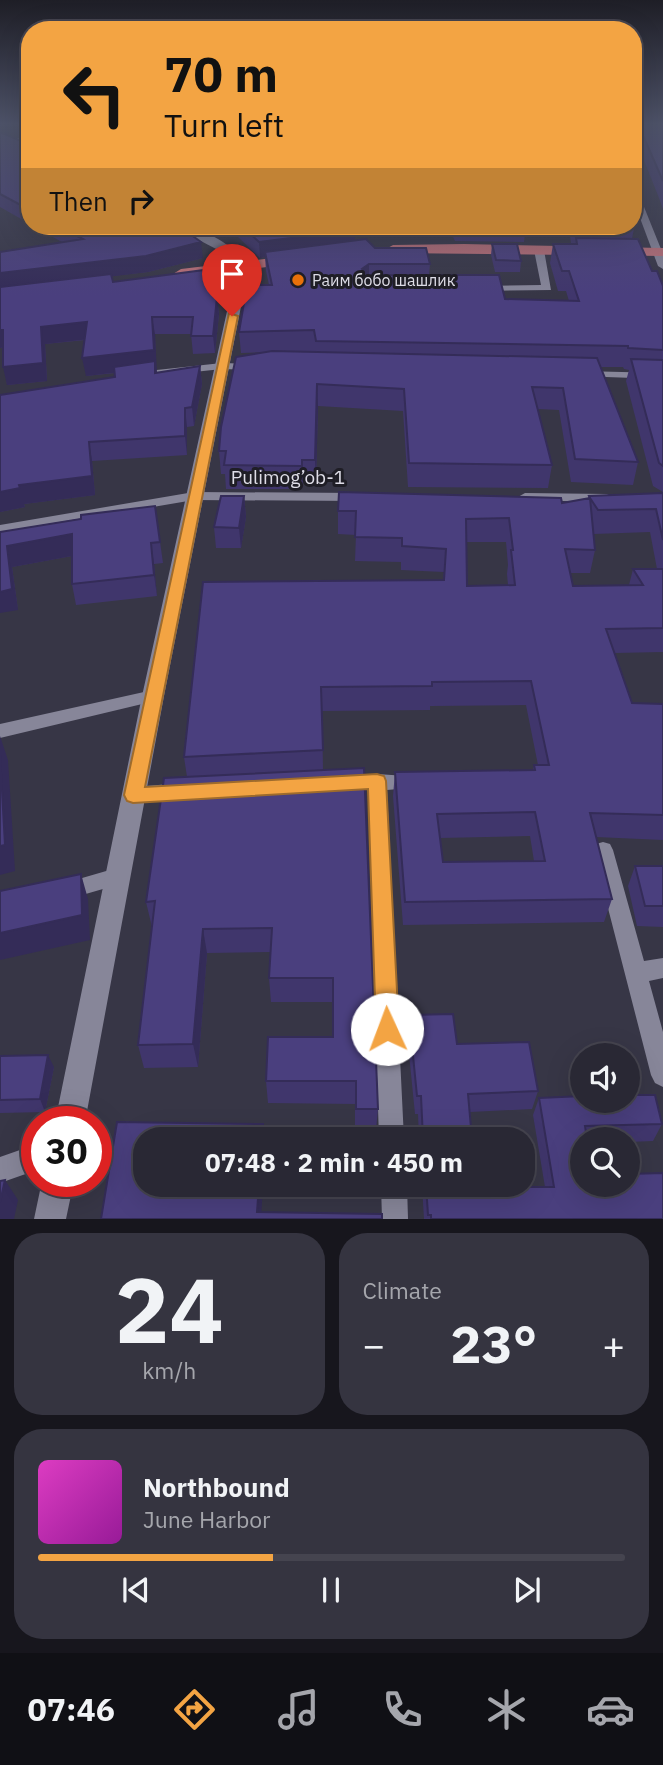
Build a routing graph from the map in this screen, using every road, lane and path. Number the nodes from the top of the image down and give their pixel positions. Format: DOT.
graph roads {
  1 [pos="642,211"];
  2 [pos="198,235"];
  3 [pos="374,250"];
  4 [pos="539,250"];
  5 [pos="662,257"];
  6 [pos="308,258"];
  7 [pos="243,265"];
  8 [pos="162,276"];
  9 [pos="478,289"];
  10 [pos="222,366"];
  11 [pos="263,367"];
  12 [pos="566,374"];
  13 [pos="663,376"];
  14 [pos="130,377"];
  15 [pos="194,496"];
  16 [pos="373,497"];
  17 [pos="511,497"];
  18 [pos="622,498"];
  19 [pos="0,529"];
  20 [pos="153,696"];
  21 [pos="0,731"];
  22 [pos="377,781"];
  23 [pos="428,782"];
  24 [pos="324,784"];
  25 [pos="203,790"];
  26 [pos="133,795"];
  27 [pos="603,850"];
  28 [pos="120,876"];
  29 [pos="40,897"];
  30 [pos="663,968"];
  31 [pos="636,973"];
  32 [pos="663,1075"];
  33 [pos="73,1106"];
  34 [pos="391,1127"];
  35 [pos="21,1163"];
  36 [pos="0,1170"];
  37 [pos="55,1197"];
  38 [pos="395,1197"];
  39 [pos="50,1219"];
  40 [pos="396,1219"];
  1 -- 5 [label="street"];
  2 -- 7 [label="main road"];
  3 -- 4 [label="main road"];
  4 -- 5 [label="main road"];
  4 -- 9 [label="street"];
  6 -- 7 [label="main road"];
  7 -- 8 [label="main road"];
  7 -- 10 [label="street"];
  10 -- 11 [label="street"];
  10 -- 14 [label="street"];
  10 -- 15 [label="street"];
  12 -- 13 [label="street"];
  15 -- 16 [label="street, Pulimog’ob-1"];
  15 -- 19 [label="street, Pulimog’ob-1"];
  15 -- 20 [label="street"];
  17 -- 18 [label="street"];
  20 -- 21 [label="street"];
  20 -- 26 [label="street"];
  22 -- 23 [label="street"];
  22 -- 24 [label="street"];
  22 -- 34 [label="street"];
  25 -- 26 [label="street"];
  26 -- 28 [label="street"];
  27 -- 31 [label="street"];
  28 -- 29 [label="street"];
  28 -- 33 [label="street"];
  30 -- 31 [label="street"];
  31 -- 32 [label="street"];
  35 -- 36 [label="street"];
  37 -- 39 [label="street"];
  38 -- 40 [label="street"];
}
